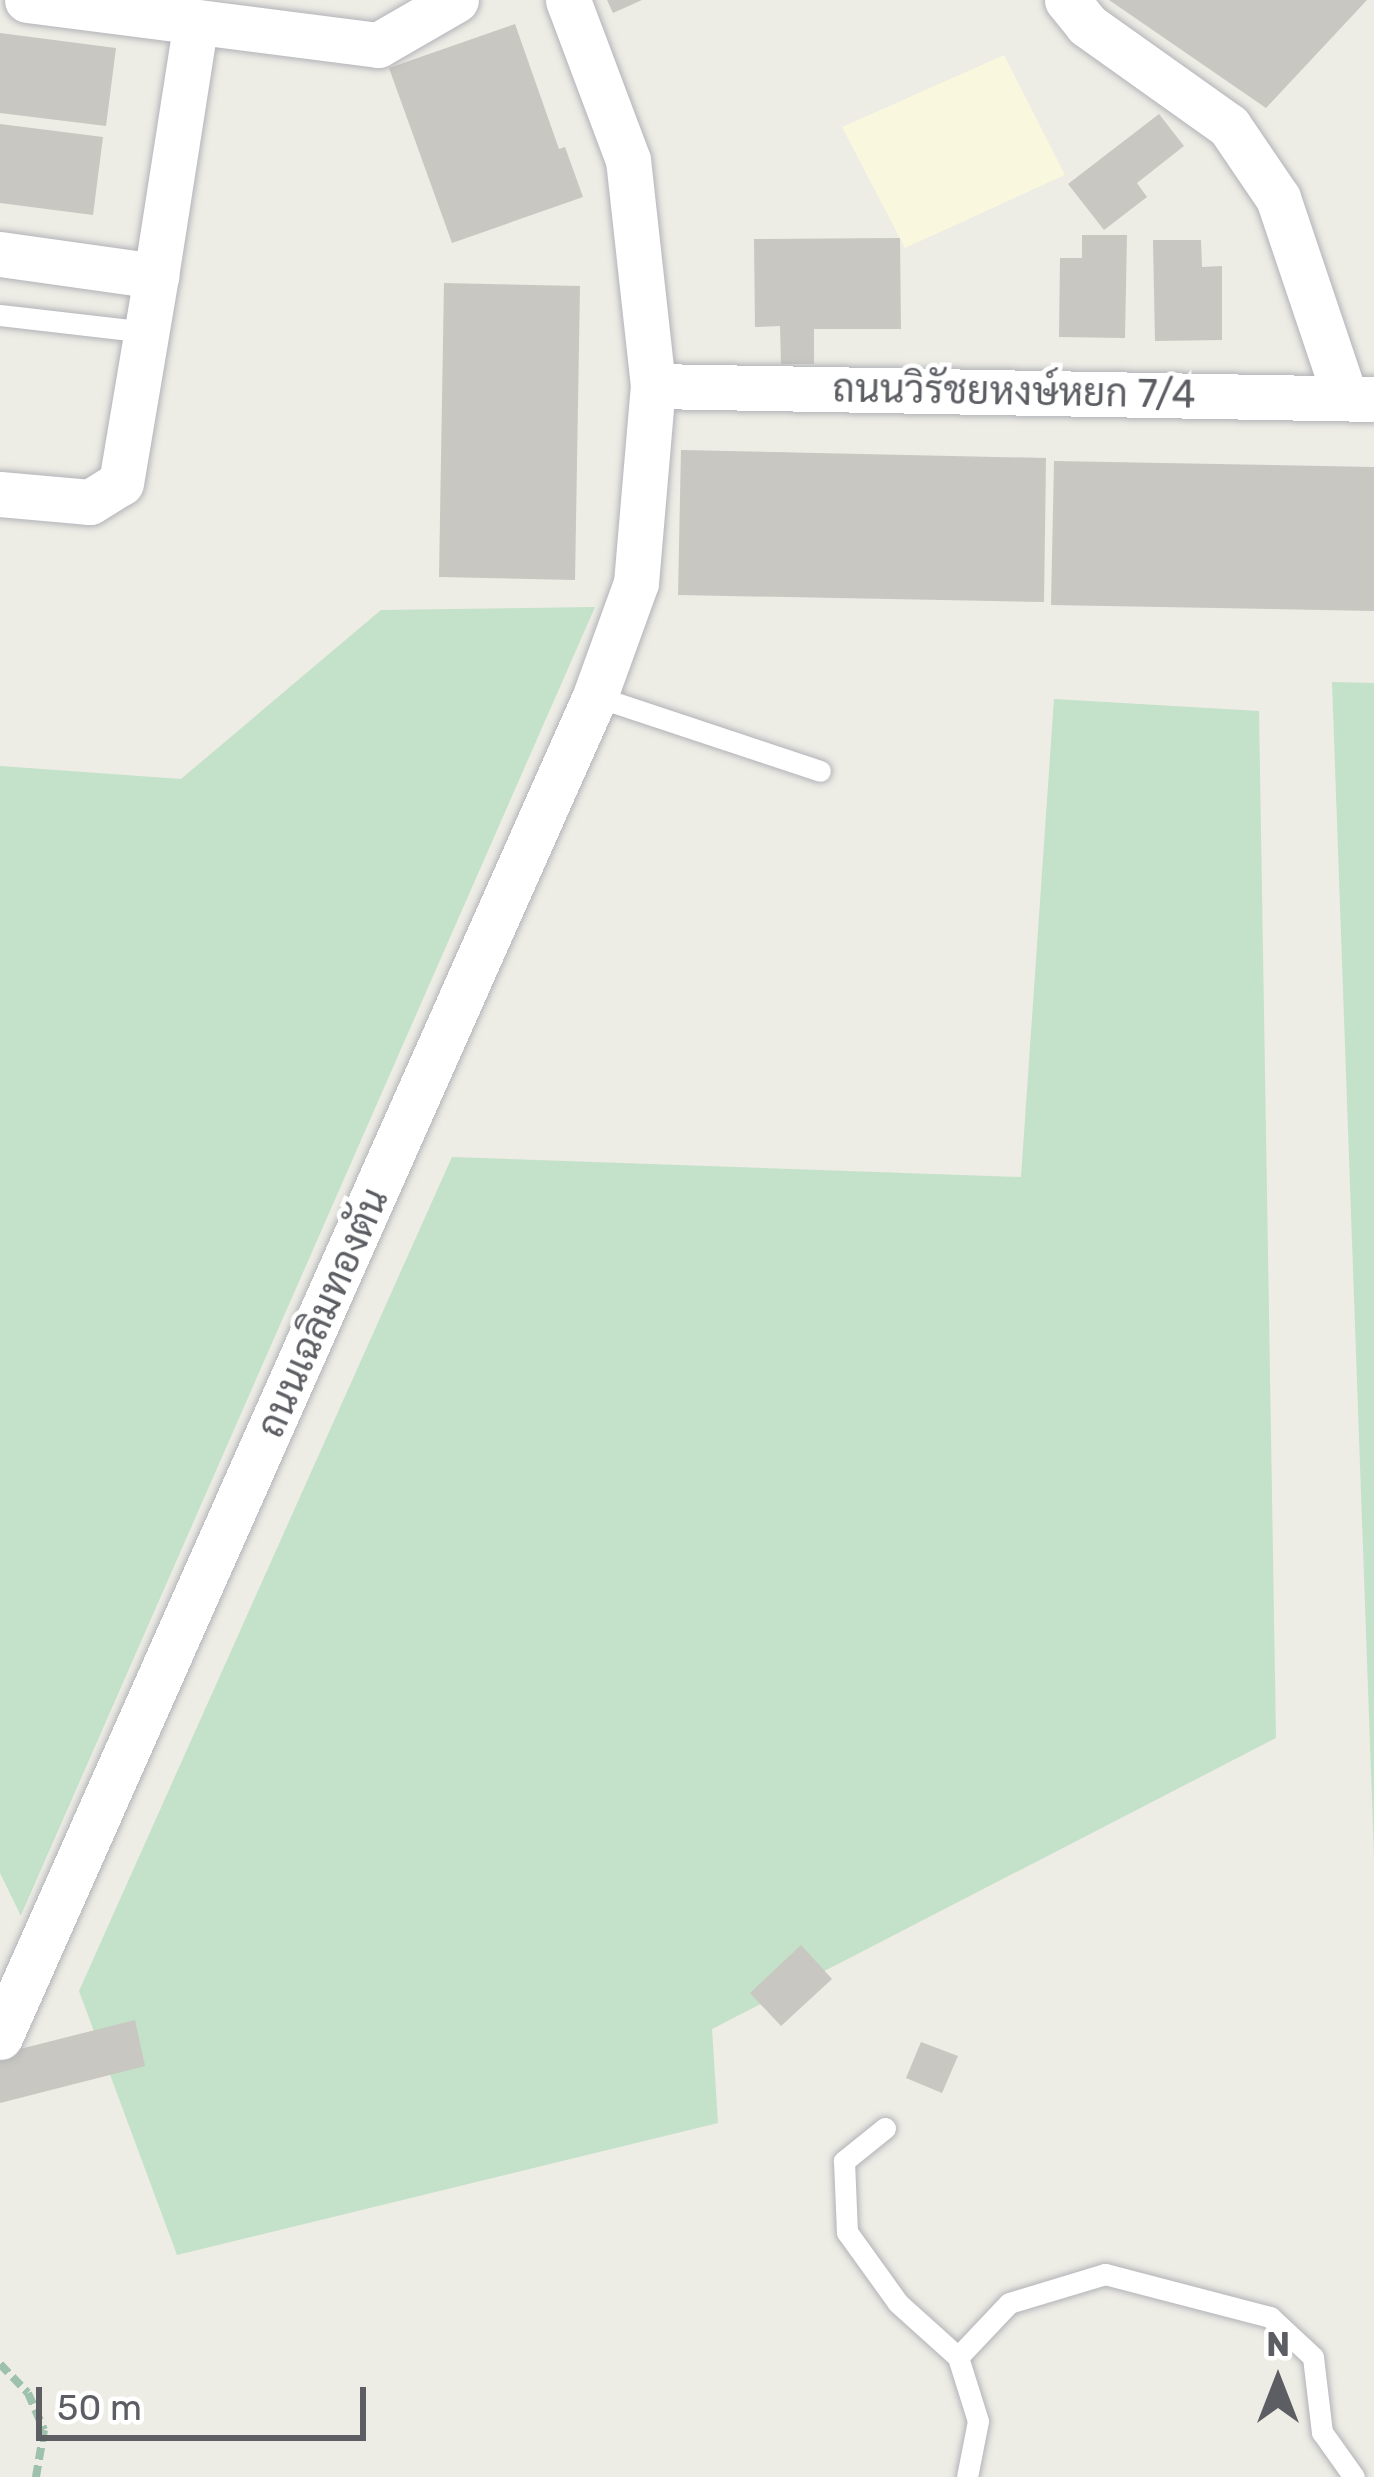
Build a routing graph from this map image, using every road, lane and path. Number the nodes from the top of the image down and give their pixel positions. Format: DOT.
graph roads {
  1 [pos="27,0"];
  2 [pos="456,0"];
  3 [pos="568,0"];
  4 [pos="1067,0"];
  5 [pos="196,22"];
  6 [pos="0,254"];
  7 [pos="157,276"];
  8 [pos="0,315"];
  9 [pos="147,332"];
  10 [pos="653,386"];
  11 [pos="1360,398"];
  12 [pos="0,494"];
  13 [pos="595,695"];
  14 [pos="820,771"];
  15 [pos="0,2037"];
  16 [pos="885,2128"];
  17 [pos="958,2357"];
  18 [pos="0,2364"];
  19 [pos="36,2477"];
  20 [pos="967,2477"];
  21 [pos="1354,2477"];
  1 -- 5 [label="street"];
  2 -- 5 [label="street"];
  3 -- 10 [label="street, ถนนเฉลิมทองตัน"];
  4 -- 11 [label="street"];
  5 -- 7 [label="street"];
  6 -- 7 [label="street"];
  7 -- 9 [label="street"];
  8 -- 9 [label="lane"];
  9 -- 12 [label="street"];
  10 -- 11 [label="street, ถนนวิรัชยหงษ์หยก 7/4"];
  10 -- 13 [label="street, ถนนเฉลิมทองตัน"];
  13 -- 14 [label="lane"];
  13 -- 15 [label="street, ถนนเฉลิมทองตัน"];
  16 -- 17 [label="lane"];
  17 -- 20 [label="lane"];
  17 -- 21 [label="lane"];
  18 -- 19 [label="path"];
}
